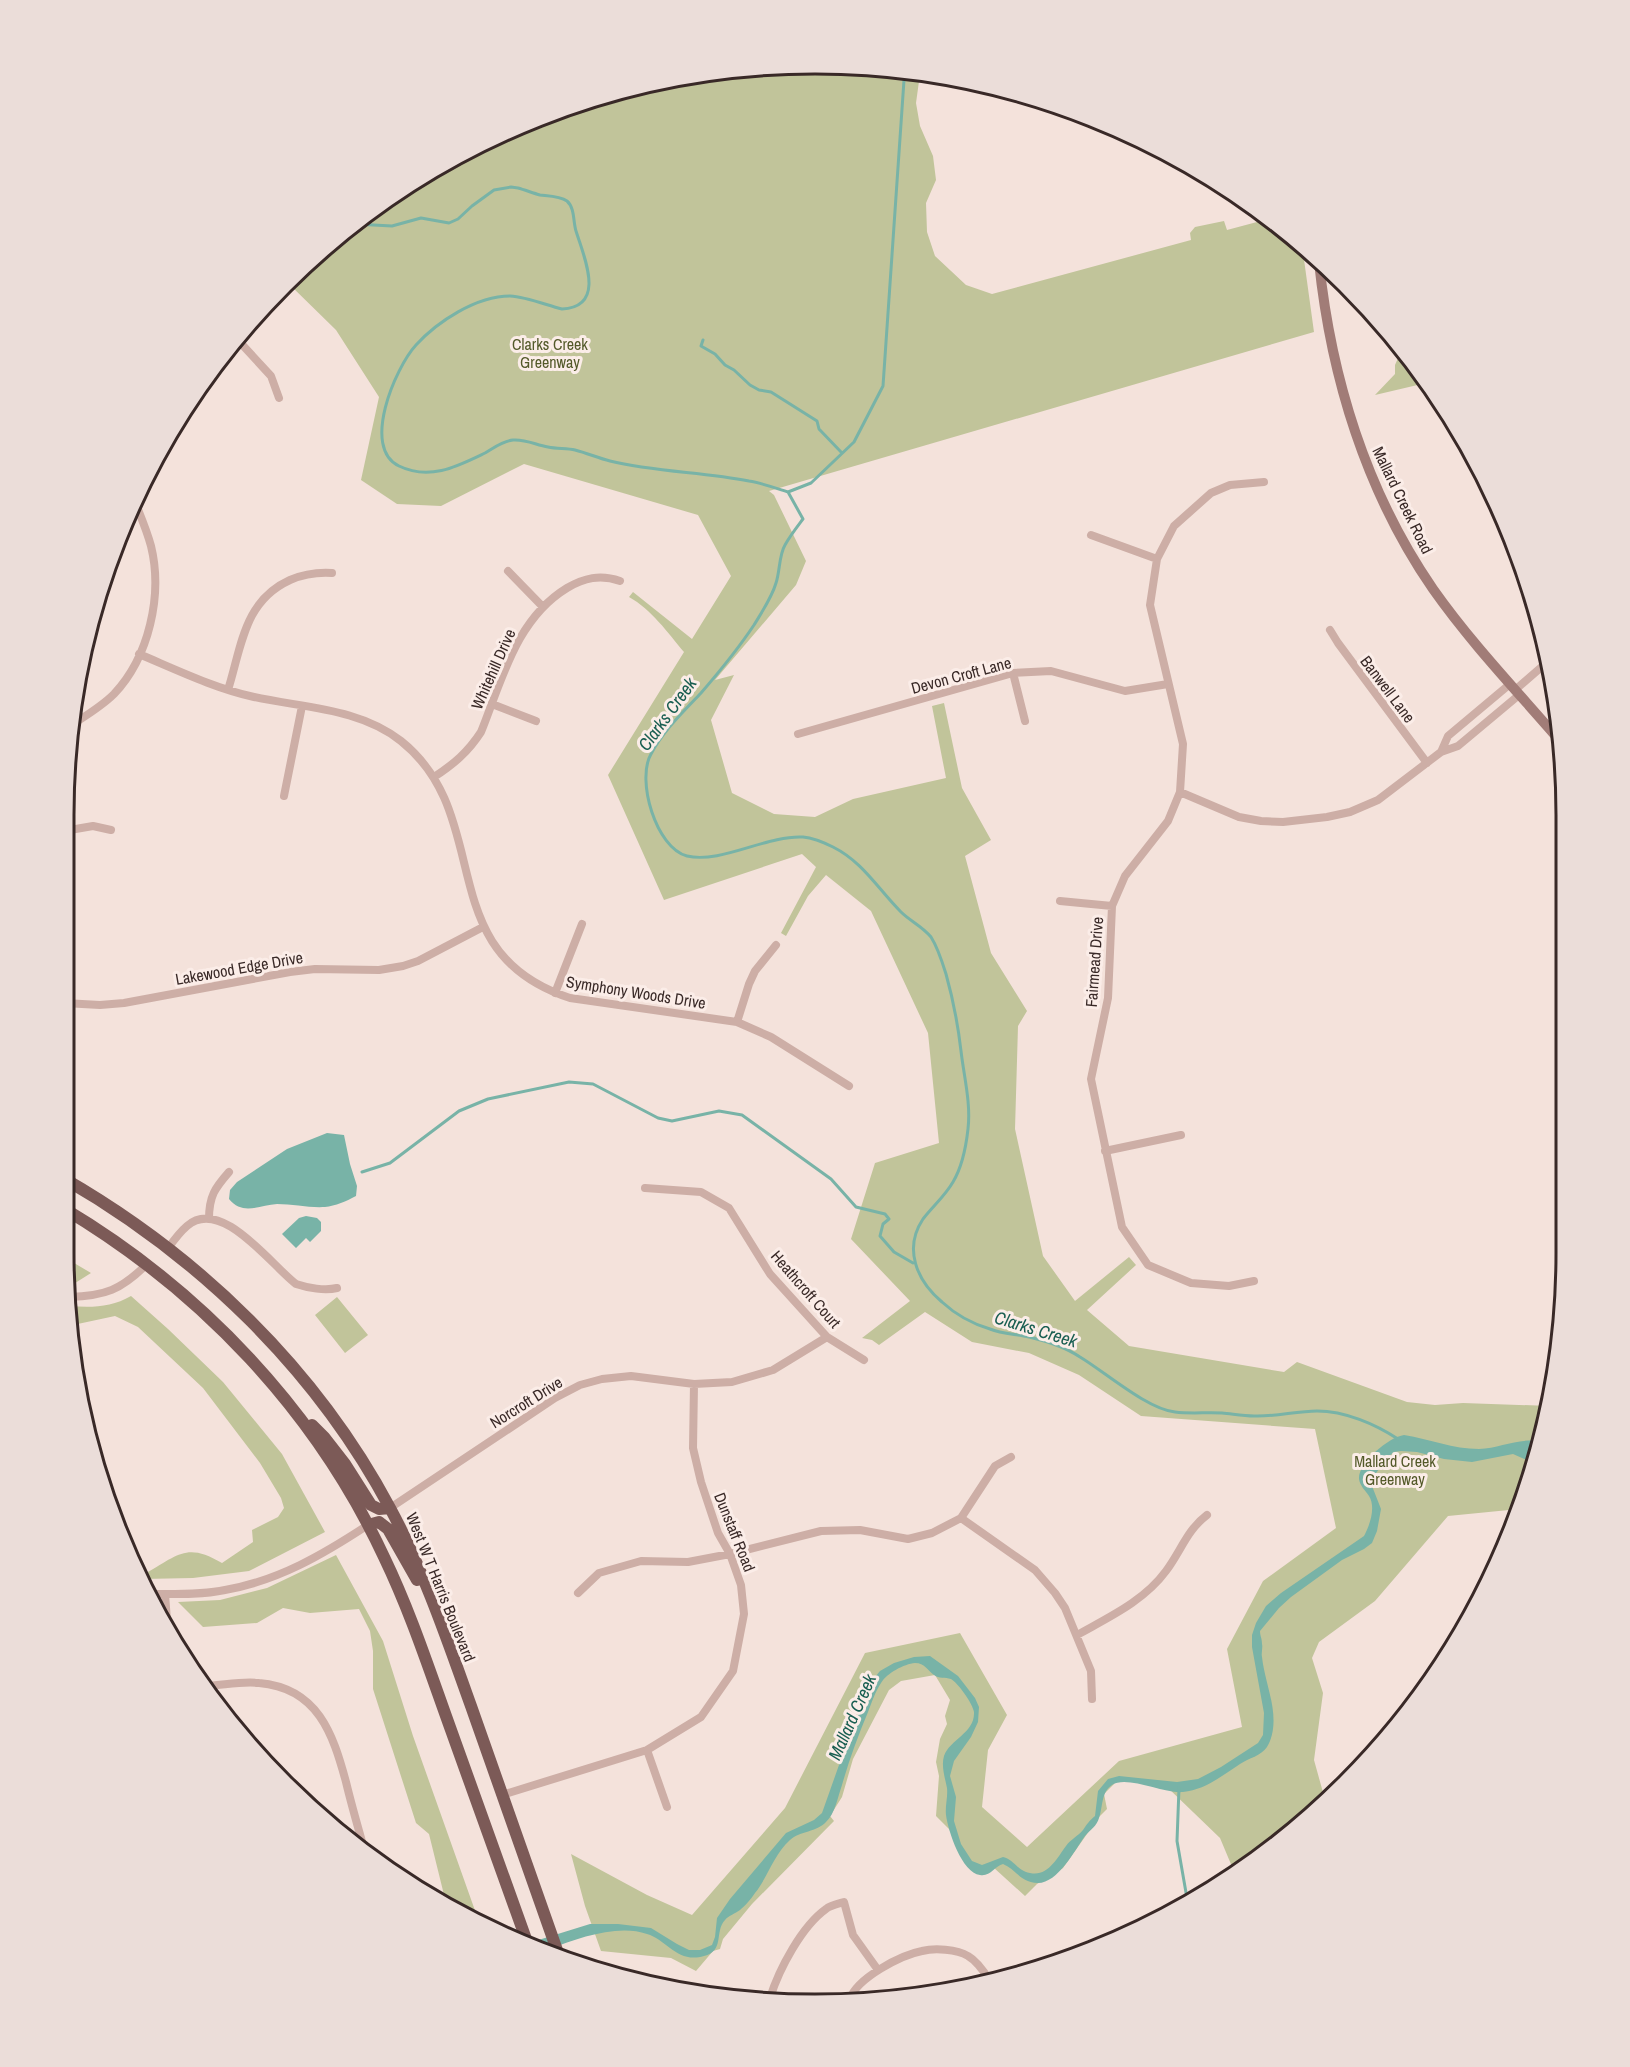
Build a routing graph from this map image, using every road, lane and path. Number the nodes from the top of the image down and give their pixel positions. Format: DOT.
graph roads {
  1 [pos="1321,274"];
  2 [pos="242,345"];
  3 [pos="279,398"];
  4 [pos="1264,482"];
  5 [pos="139,512"];
  6 [pos="1091,535"];
  7 [pos="1157,559"];
  8 [pos="508,571"];
  9 [pos="332,573"];
  10 [pos="620,581"];
  11 [pos="543,607"];
  12 [pos="1330,630"];
  13 [pos="139,654"];
  14 [pos="1541,667"];
  15 [pos="1014,673"];
  16 [pos="1168,684"];
  17 [pos="228,690"];
  18 [pos="1515,690"];
  19 [pos="492,704"];
  20 [pos="302,706"];
  21 [pos="80,720"];
  22 [pos="536,721"];
  23 [pos="1025,721"];
  24 [pos="1551,731"];
  25 [pos="798,734"];
  26 [pos="1441,752"];
  27 [pos="1427,762"];
  28 [pos="434,777"];
  29 [pos="1180,792"];
  30 [pos="284,796"];
  31 [pos="74,829"];
  32 [pos="111,830"];
  33 [pos="1060,901"];
  34 [pos="1112,906"];
  35 [pos="582,924"];
  36 [pos="483,927"];
  37 [pos="776,945"];
  38 [pos="555,993"];
  39 [pos="74,1004"];
  40 [pos="737,1022"];
  41 [pos="849,1086"];
  42 [pos="1181,1135"];
  43 [pos="1105,1151"];
  44 [pos="225,1173"];
  45 [pos="74,1185"];
  46 [pos="645,1188"];
  47 [pos="74,1215"];
  48 [pos="209,1219"];
  49 [pos="169,1247"];
  50 [pos="147,1264"];
  51 [pos="1254,1281"];
  52 [pos="336,1285"];
  53 [pos="75,1296"];
  54 [pos="827,1337"];
  55 [pos="864,1360"];
  56 [pos="694,1384"];
  57 [pos="289,1404"];
  58 [pos="1011,1457"];
  59 [pos="390,1508"];
  60 [pos="1207,1515"];
  61 [pos="961,1518"];
  62 [pos="368,1525"];
  63 [pos="730,1554"];
  64 [pos="578,1593"];
  65 [pos="157,1594"];
  66 [pos="165,1594"];
  67 [pos="435,1609"];
  68 [pos="166,1610"];
  69 [pos="1077,1635"];
  70 [pos="214,1686"];
  71 [pos="1092,1699"];
  72 [pos="647,1750"];
  73 [pos="502,1795"];
  74 [pos="667,1807"];
  75 [pos="361,1838"];
  76 [pos="524,1934"];
  77 [pos="556,1946"];
  78 [pos="878,1970"];
  79 [pos="985,1973"];
  80 [pos="772,1992"];
  81 [pos="853,1992"];
  1 -- 18 [label="main road, Mallard Creek Road"];
  2 -- 3 [label="street"];
  4 -- 7 [label="street, Fairmead Drive"];
  5 -- 13 [label="street"];
  6 -- 7 [label="street"];
  7 -- 16 [label="street, Fairmead Drive"];
  8 -- 11 [label="street"];
  9 -- 17 [label="street"];
  10 -- 11 [label="street, Whitehill Drive"];
  11 -- 19 [label="street, Whitehill Drive"];
  12 -- 27 [label="street, Banwell Lane"];
  13 -- 17 [label="street, Symphony Woods Drive"];
  13 -- 21 [label="street"];
  14 -- 18 [label="street"];
  15 -- 16 [label="street, Devon Croft Lane"];
  15 -- 23 [label="street"];
  15 -- 25 [label="street, Devon Croft Lane"];
  16 -- 29 [label="street, Fairmead Drive"];
  17 -- 20 [label="street, Symphony Woods Drive"];
  18 -- 24 [label="main road, Mallard Creek Road"];
  18 -- 26 [label="street"];
  18 -- 26 [label="street"];
  19 -- 22 [label="street"];
  19 -- 28 [label="street, Whitehill Drive"];
  20 -- 28 [label="street, Symphony Woods Drive"];
  20 -- 30 [label="street"];
  26 -- 27 [label="street"];
  27 -- 29 [label="street"];
  28 -- 36 [label="street, Symphony Woods Drive"];
  29 -- 34 [label="street, Fairmead Drive"];
  31 -- 32 [label="street"];
  33 -- 34 [label="street"];
  34 -- 43 [label="street, Fairmead Drive"];
  35 -- 38 [label="street"];
  36 -- 38 [label="street, Symphony Woods Drive"];
  36 -- 39 [label="street, Lakewood Edge Drive"];
  37 -- 40 [label="street"];
  38 -- 40 [label="street, Symphony Woods Drive"];
  40 -- 41 [label="street, Symphony Woods Drive"];
  42 -- 43 [label="street"];
  43 -- 51 [label="street, Fairmead Drive"];
  44 -- 48 [label="street"];
  45 -- 49 [label="main road, West W T Harris Boulevard"];
  46 -- 54 [label="street, Heathcroft Court"];
  47 -- 50 [label="main road"];
  48 -- 49 [label="street"];
  48 -- 52 [label="street"];
  49 -- 59 [label="main road, West W T Harris Boulevard"];
  50 -- 53 [label="street"];
  50 -- 57 [label="main road"];
  54 -- 55 [label="street, Heathcroft Court"];
  54 -- 56 [label="street, Norcroft Drive"];
  56 -- 59 [label="street, Norcroft Drive"];
  56 -- 63 [label="street, Dunstaff Road"];
  57 -- 59 [label="main road"];
  57 -- 62 [label="main road"];
  58 -- 61 [label="street"];
  59 -- 67 [label="main road, West W T Harris Boulevard"];
  60 -- 69 [label="street"];
  61 -- 63 [label="street"];
  61 -- 69 [label="street"];
  62 -- 66 [label="street"];
  62 -- 67 [label="main road"];
  62 -- 76 [label="main road"];
  63 -- 64 [label="street"];
  63 -- 72 [label="street, Dunstaff Road"];
  65 -- 66 [label="street"];
  66 -- 68 [label="street"];
  67 -- 73 [label="main road, West W T Harris Boulevard"];
  69 -- 71 [label="street"];
  70 -- 75 [label="street"];
  72 -- 73 [label="street, Dunstaff Road"];
  72 -- 74 [label="street"];
  73 -- 77 [label="main road, West W T Harris Boulevard"];
  78 -- 79 [label="street"];
  78 -- 80 [label="street"];
  78 -- 81 [label="street"];
}
